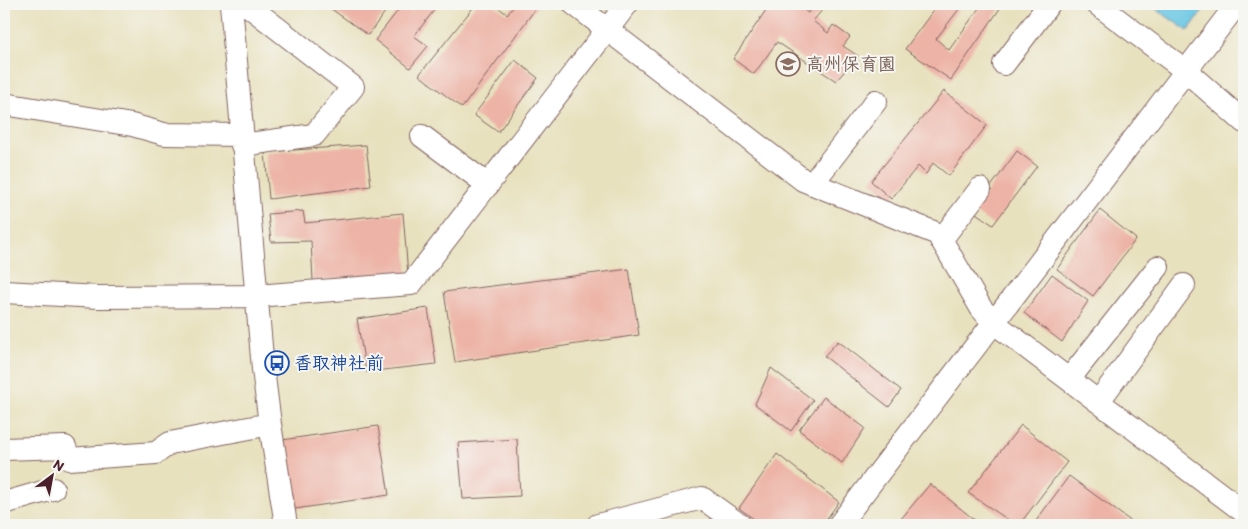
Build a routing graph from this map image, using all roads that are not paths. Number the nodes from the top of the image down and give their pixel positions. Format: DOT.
graph roads {
  1 [pos="231,4"];
  2 [pos="246,4"];
  3 [pos="574,4"];
  4 [pos="627,4"];
  5 [pos="1049,4"];
  6 [pos="1097,4"];
  7 [pos="1237,4"];
  8 [pos="607,29"];
  9 [pos="1004,64"];
  10 [pos="1186,71"];
  11 [pos="876,101"];
  12 [pos="4,104"];
  13 [pos="1244,122"];
  14 [pos="422,136"];
  15 [pos="242,140"];
  16 [pos="812,184"];
  17 [pos="488,185"];
  18 [pos="980,189"];
  19 [pos="942,240"];
  20 [pos="1158,267"];
  21 [pos="1184,285"];
  22 [pos="4,292"];
  23 [pos="256,296"];
  24 [pos="993,322"];
  25 [pos="1070,378"];
  26 [pos="1099,401"];
  27 [pos="270,424"];
  28 [pos="4,449"];
  29 [pos="53,489"];
  30 [pos="4,502"];
  31 [pos="1244,512"];
  32 [pos="286,525"];
  33 [pos="598,525"];
  34 [pos="740,525"];
  35 [pos="839,525"];
  1 -- 15 [label="street"];
  2 -- 15 [label="street"];
  3 -- 8 [label="street"];
  4 -- 8 [label="street"];
  5 -- 9 [label="street"];
  6 -- 10 [label="street"];
  7 -- 10 [label="street"];
  8 -- 16 [label="street"];
  8 -- 17 [label="street"];
  10 -- 13 [label="street"];
  10 -- 24 [label="street"];
  11 -- 16 [label="street"];
  12 -- 15 [label="street"];
  14 -- 17 [label="street"];
  15 -- 23 [label="street"];
  16 -- 19 [label="street"];
  17 -- 23 [label="street"];
  18 -- 19 [label="street"];
  19 -- 24 [label="street"];
  20 -- 25 [label="street"];
  21 -- 26 [label="street"];
  22 -- 23 [label="street"];
  23 -- 27 [label="street"];
  24 -- 25 [label="street"];
  24 -- 35 [label="street"];
  25 -- 26 [label="street"];
  26 -- 31 [label="street"];
  27 -- 28 [label="street"];
  27 -- 32 [label="street"];
  29 -- 30 [label="street"];
  33 -- 34 [label="street"];
}
